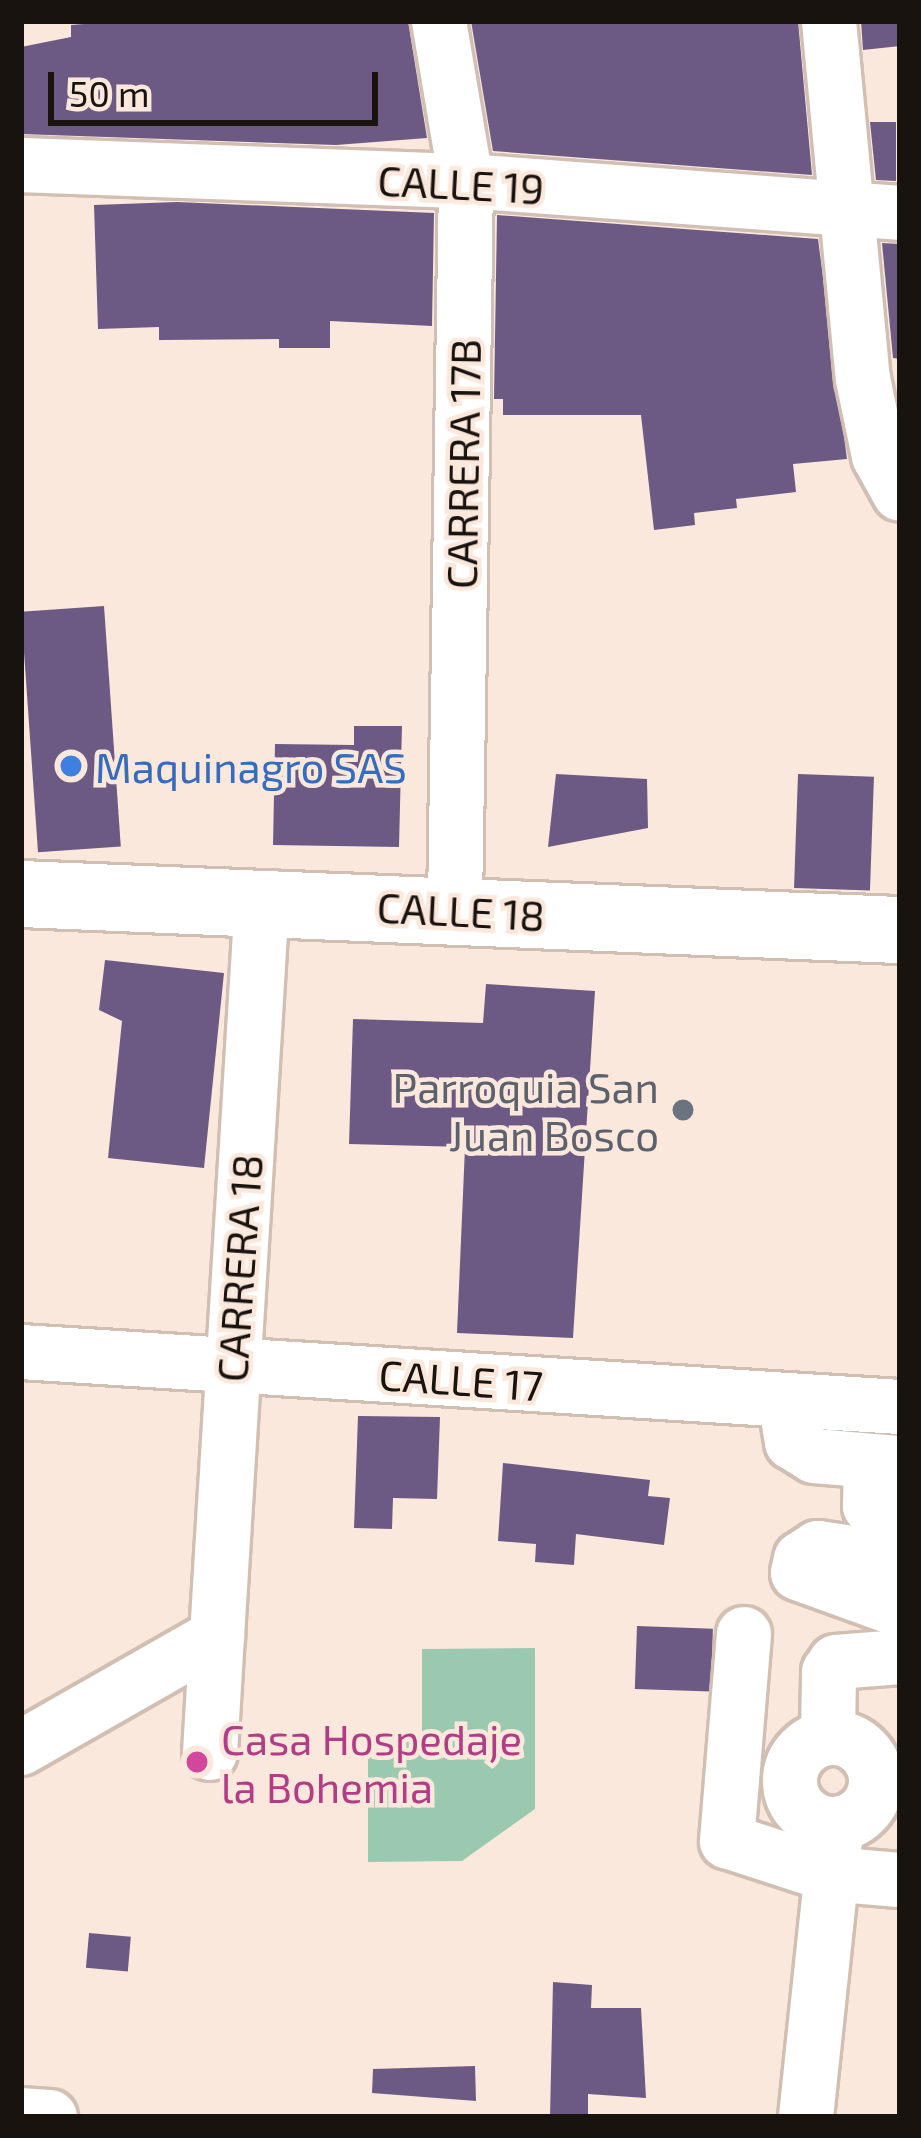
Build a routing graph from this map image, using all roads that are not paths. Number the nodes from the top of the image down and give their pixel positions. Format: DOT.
graph roads {
  1 [pos="440,21"];
  2 [pos="829,21"];
  3 [pos="21,165"];
  4 [pos="466,182"];
  5 [pos="874,212"];
  6 [pos="900,494"];
  7 [pos="21,895"];
  8 [pos="262,901"];
  9 [pos="455,909"];
  10 [pos="900,930"];
  11 [pos="21,1352"];
  12 [pos="231,1364"];
  13 [pos="785,1400"];
  14 [pos="900,1408"];
  15 [pos="885,1463"];
  16 [pos="900,1515"];
  17 [pos="900,1560"];
  18 [pos="900,1610"];
  19 [pos="744,1634"];
  20 [pos="217,1636"];
  21 [pos="900,1657"];
  22 [pos="21,1748"];
  23 [pos="210,1753"];
  24 [pos="832,1849"];
  25 [pos="900,1880"];
  26 [pos="21,2115"];
  27 [pos="50,2117"];
  28 [pos="806,2117"];
  1 -- 4 [label="street, CARRERA 17B"];
  2 -- 5 [label="street"];
  3 -- 4 [label="street, CALLE 19"];
  4 -- 5 [label="street, CALLE 19"];
  4 -- 9 [label="street, CARRERA 17B"];
  5 -- 6 [label="street"];
  7 -- 8 [label="main road, CALLE 18"];
  8 -- 9 [label="main road, CALLE 18"];
  8 -- 12 [label="street, CARRERA 18"];
  9 -- 10 [label="main road, CALLE 18"];
  11 -- 12 [label="street, CALLE 17"];
  12 -- 13 [label="street, CALLE 17"];
  12 -- 20 [label="street, CARRERA 18"];
  13 -- 14 [label="street, CALLE 17"];
  13 -- 15 [label="street"];
  15 -- 16 [label="street"];
  17 -- 18 [label="street"];
  19 -- 24 [label="street"];
  20 -- 22 [label="street"];
  20 -- 23 [label="street, CARRERA 18"];
  21 -- 24 [label="street"];
  24 -- 25 [label="street"];
  24 -- 28 [label="street"];
  26 -- 27 [label="street"];
}
